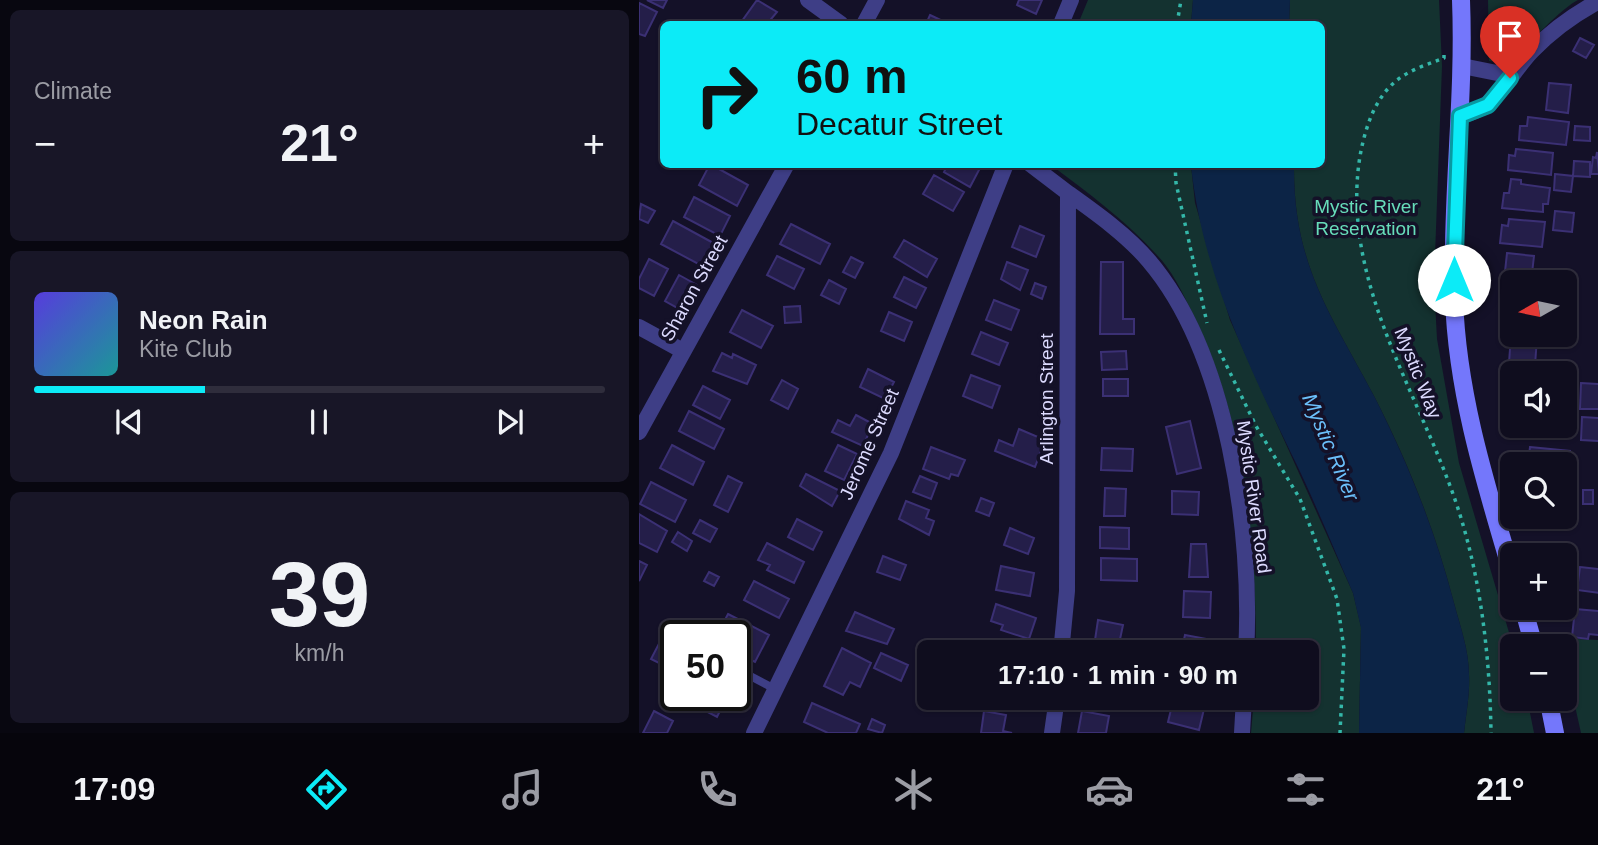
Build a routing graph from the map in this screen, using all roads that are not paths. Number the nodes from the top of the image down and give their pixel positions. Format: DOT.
graph roads {
  1 [pos="808,0"];
  2 [pos="877,0"];
  3 [pos="1071,0"];
  4 [pos="1461,0"];
  5 [pos="1598,1"];
  6 [pos="837,21"];
  7 [pos="866,21"];
  8 [pos="1062,21"];
  9 [pos="1521,62"];
  10 [pos="1462,66"];
  11 [pos="1460,116"];
  12 [pos="785,168"];
  13 [pos="1004,168"];
  14 [pos="1035,168"];
  15 [pos="1068,193"];
  16 [pos="639,327"];
  17 [pos="683,351"];
  18 [pos="639,432"];
  19 [pos="1503,543"];
  20 [pos="1062,640"];
  21 [pos="1246,640"];
  22 [pos="751,676"];
  23 [pos="775,689"];
  24 [pos="1055,710"];
  25 [pos="1243,710"];
  26 [pos="1551,711"];
  27 [pos="754,733"];
  28 [pos="1052,733"];
  29 [pos="1242,733"];
  30 [pos="1555,733"];
  1 -- 6 [label="street"];
  2 -- 7 [label="street"];
  3 -- 8 [label="street"];
  4 -- 10 [label="main road"];
  5 -- 9 [label="street"];
  9 -- 10 [label="street"];
  9 -- 11 [label="street"];
  10 -- 11 [label="main road"];
  11 -- 19 [label="main road"];
  12 -- 17 [label="street, Sharon Street"];
  13 -- 23 [label="street, Jerome Street"];
  14 -- 15 [label="street"];
  15 -- 20 [label="street, Arlington Street"];
  15 -- 21 [label="street, Mystic River Road"];
  16 -- 17 [label="street"];
  17 -- 18 [label="street, Sharon Street"];
  22 -- 23 [label="lane"];
  23 -- 27 [label="street, Jerome Street"];
  24 -- 28 [label="street"];
  25 -- 29 [label="street"];
  26 -- 30 [label="main road"];
}
